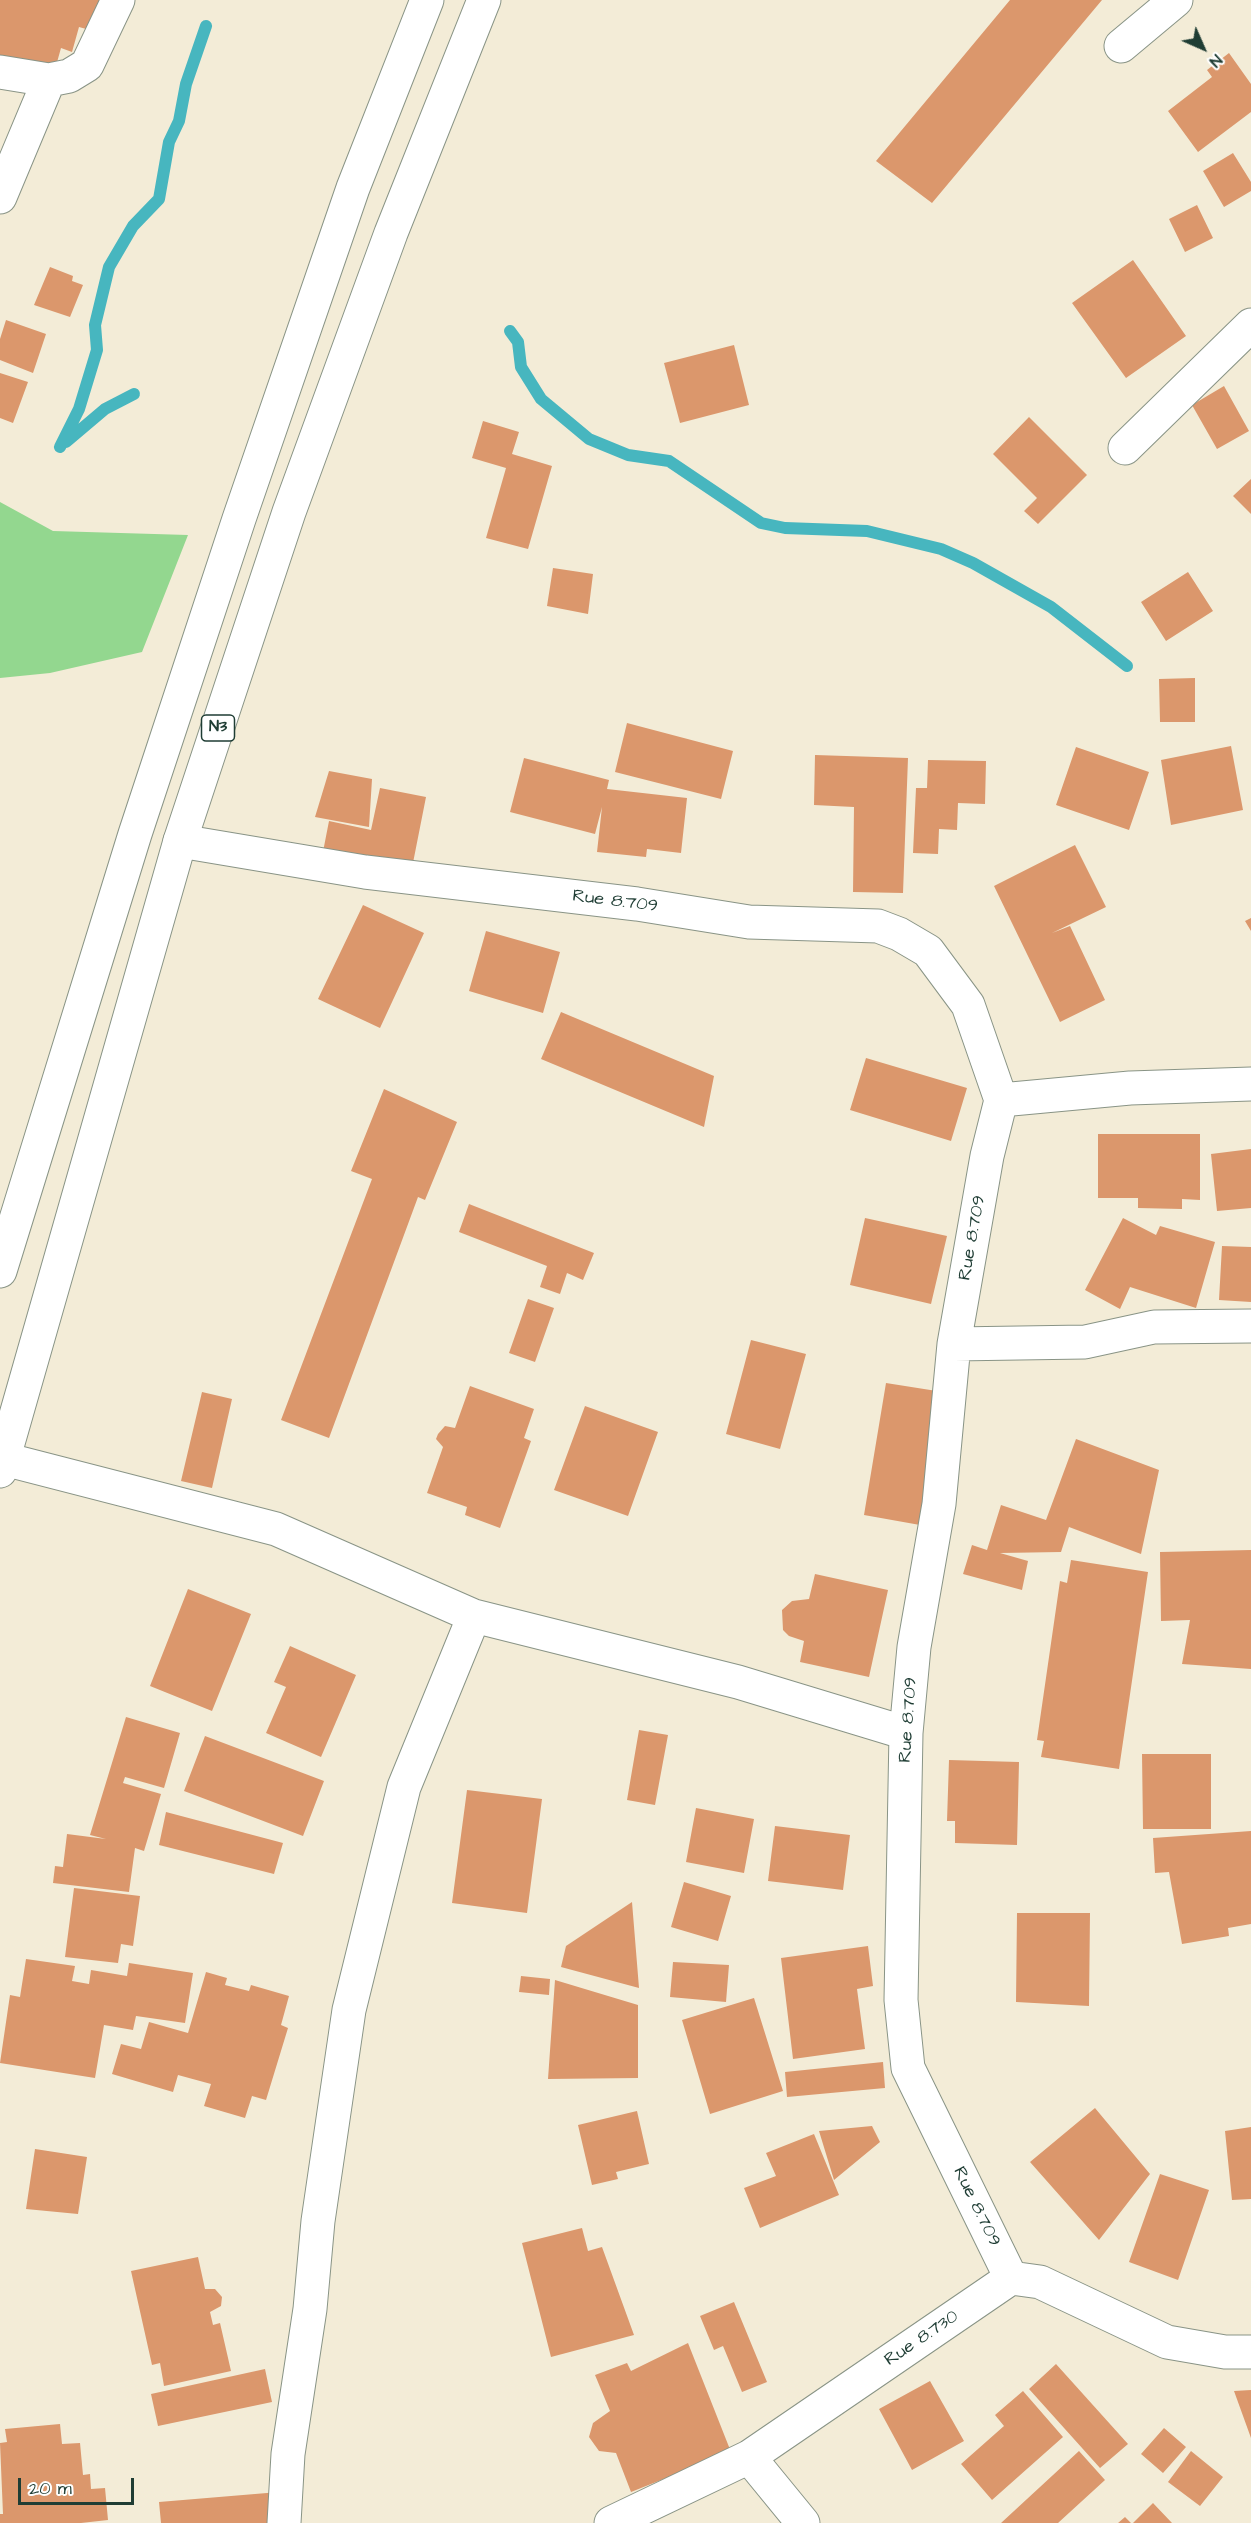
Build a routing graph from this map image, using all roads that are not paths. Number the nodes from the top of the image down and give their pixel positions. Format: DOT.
graph roads {
  1 [pos="118,0"];
  2 [pos="427,0"];
  3 [pos="484,0"];
  4 [pos="1176,0"];
  5 [pos="1121,46"];
  6 [pos="0,72"];
  7 [pos="50,80"];
  8 [pos="0,197"];
  9 [pos="1251,326"];
  10 [pos="1125,448"];
  11 [pos="180,841"];
  12 [pos="1251,1083"];
  13 [pos="1001,1100"];
  14 [pos="0,1271"];
  15 [pos="1251,1326"];
  16 [pos="954,1344"];
  17 [pos="2,1465"];
  18 [pos="474,1616"];
  19 [pos="906,1732"];
  20 [pos="1011,2278"];
  21 [pos="1251,2352"];
  22 [pos="749,2457"];
  23 [pos="284,2523"];
  24 [pos="611,2523"];
  25 [pos="803,2523"];
  1 -- 7 [label="main road"];
  2 -- 14 [label="main road, N3"];
  3 -- 11 [label="main road, N3"];
  4 -- 5 [label="main road"];
  6 -- 7 [label="main road"];
  7 -- 8 [label="main road"];
  9 -- 10 [label="main road"];
  11 -- 13 [label="main road, Rue 8.709"];
  11 -- 17 [label="main road, N3"];
  12 -- 13 [label="main road"];
  13 -- 16 [label="main road, Rue 8.709"];
  15 -- 16 [label="main road"];
  16 -- 19 [label="main road, Rue 8.709"];
  17 -- 18 [label="main road"];
  18 -- 19 [label="main road"];
  18 -- 23 [label="main road"];
  19 -- 20 [label="main road, Rue 8.709"];
  20 -- 21 [label="main road"];
  20 -- 22 [label="main road, Rue 8.730"];
  22 -- 24 [label="main road, Rue 8.730"];
  22 -- 25 [label="main road"];
}
